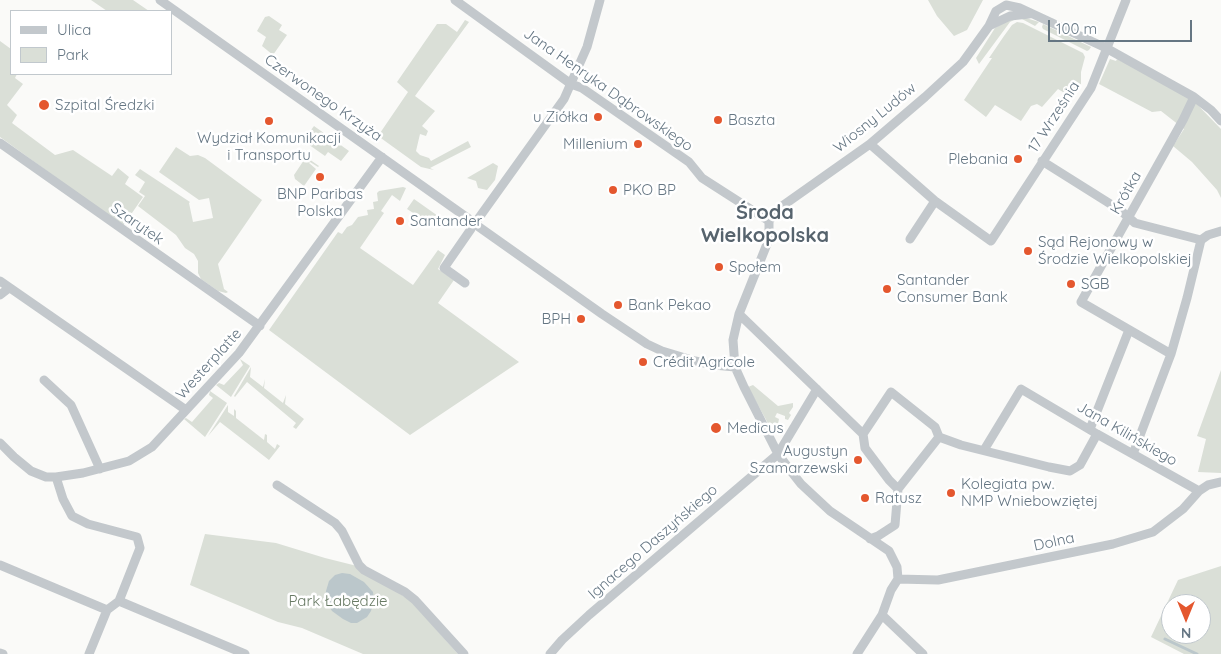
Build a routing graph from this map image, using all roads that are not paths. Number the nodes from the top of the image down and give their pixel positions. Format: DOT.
graph roads {
  1 [pos="160,0"];
  2 [pos="455,0"];
  3 [pos="600,0"];
  4 [pos="1126,0"];
  5 [pos="1106,48"];
  6 [pos="571,84"];
  7 [pos="1194,97"];
  8 [pos="1221,120"];
  9 [pos="0,143"];
  10 [pos="870,144"];
  11 [pos="382,157"];
  12 [pos="1042,161"];
  13 [pos="935,201"];
  14 [pos="1128,217"];
  15 [pos="768,221"];
  16 [pos="474,223"];
  17 [pos="1221,231"];
  18 [pos="910,238"];
  19 [pos="1201,240"];
  20 [pos="0,281"];
  21 [pos="466,283"];
  22 [pos="9,288"];
  23 [pos="0,295"];
  24 [pos="739,314"];
  25 [pos="260,326"];
  26 [pos="1129,330"];
  27 [pos="1171,354"];
  28 [pos="735,367"];
  29 [pos="44,380"];
  30 [pos="817,388"];
  31 [pos="186,410"];
  32 [pos="1093,431"];
  33 [pos="863,434"];
  34 [pos="939,437"];
  35 [pos="0,443"];
  36 [pos="984,450"];
  37 [pos="778,454"];
  38 [pos="1133,454"];
  39 [pos="100,468"];
  40 [pos="56,477"];
  41 [pos="1221,482"];
  42 [pos="277,485"];
  43 [pos="898,489"];
  44 [pos="1199,491"];
  45 [pos="870,539"];
  46 [pos="0,565"];
  47 [pos="898,579"];
  48 [pos="119,601"];
  49 [pos="107,610"];
  50 [pos="882,615"];
  51 [pos="89,654"];
  52 [pos="245,654"];
  53 [pos="464,654"];
  54 [pos="550,654"];
  55 [pos="857,654"];
  56 [pos="923,654"];
  1 -- 11 [label="street, Czerwonego Krzyża"];
  2 -- 6 [label="street, Jana Henryka Dąbrowskiego"];
  3 -- 6 [label="street"];
  4 -- 5 [label="street, 17 Września"];
  5 -- 7 [label="street"];
  5 -- 10 [label="street, Wiosny Ludów"];
  5 -- 12 [label="street, 17 Września"];
  6 -- 15 [label="street, Jana Henryka Dąbrowskiego"];
  6 -- 16 [label="street"];
  7 -- 8 [label="street"];
  7 -- 14 [label="street, Krótka"];
  9 -- 25 [label="street, Szarytek"];
  10 -- 13 [label="street"];
  10 -- 15 [label="street, Wiosny Ludów"];
  11 -- 16 [label="street, Czerwonego Krzyża"];
  11 -- 25 [label="street, Westerplatte"];
  12 -- 13 [label="street, 17 Września"];
  12 -- 14 [label="street"];
  13 -- 18 [label="street"];
  14 -- 19 [label="street"];
  14 -- 26 [label="street, Krótka"];
  15 -- 24 [label="street"];
  16 -- 21 [label="street"];
  16 -- 28 [label="street, Czerwonego Krzyża"];
  17 -- 19 [label="street"];
  19 -- 27 [label="street"];
  20 -- 22 [label="street"];
  22 -- 23 [label="street"];
  22 -- 31 [label="street"];
  24 -- 28 [label="street"];
  24 -- 30 [label="street"];
  25 -- 31 [label="street, Westerplatte"];
  26 -- 27 [label="street"];
  26 -- 32 [label="street"];
  27 -- 38 [label="street"];
  28 -- 37 [label="street"];
  29 -- 39 [label="street"];
  30 -- 33 [label="street"];
  30 -- 37 [label="street, Ignacego Daszyńskiego"];
  31 -- 39 [label="street, Westerplatte"];
  32 -- 36 [label="street"];
  32 -- 36 [label="street, Jana Kilińskiego"];
  32 -- 38 [label="street, Jana Kilińskiego"];
  33 -- 34 [label="street"];
  33 -- 43 [label="street"];
  34 -- 36 [label="street"];
  34 -- 43 [label="street"];
  35 -- 40 [label="street, Westerplatte"];
  37 -- 45 [label="street"];
  37 -- 54 [label="street, Ignacego Daszyńskiego"];
  38 -- 44 [label="street, Jana Kilińskiego"];
  39 -- 40 [label="street, Westerplatte"];
  40 -- 48 [label="street"];
  41 -- 44 [label="street"];
  42 -- 53 [label="street"];
  43 -- 45 [label="street"];
  44 -- 47 [label="street, Dolna"];
  45 -- 47 [label="street"];
  46 -- 49 [label="street"];
  47 -- 50 [label="street"];
  48 -- 49 [label="street"];
  48 -- 52 [label="street"];
  49 -- 51 [label="street"];
  50 -- 55 [label="street"];
  50 -- 56 [label="street"];
}
